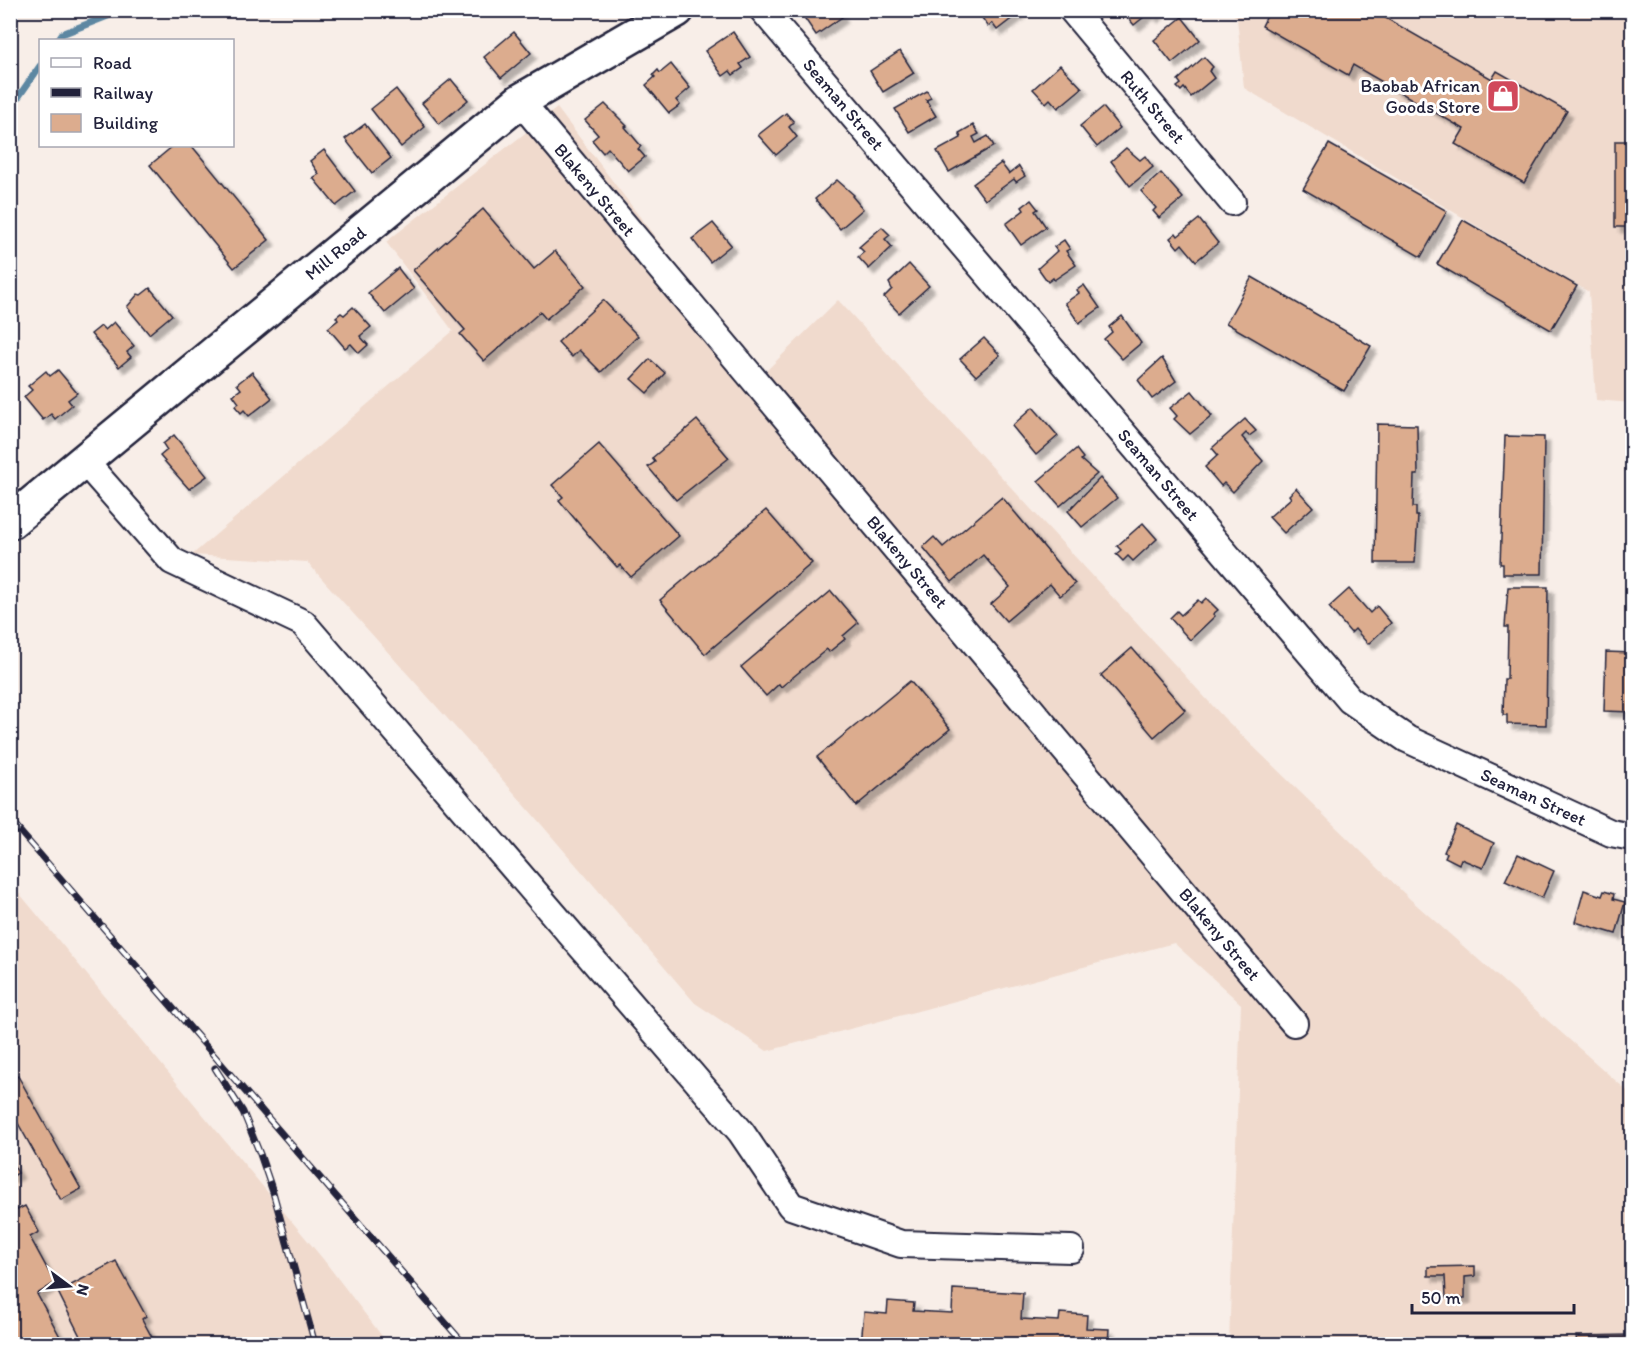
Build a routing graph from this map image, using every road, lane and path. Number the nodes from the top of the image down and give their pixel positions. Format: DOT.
graph roads {
  1 [pos="677,10"];
  2 [pos="763,10"];
  3 [pos="1072,10"];
  4 [pos="520,101"];
  5 [pos="1232,202"];
  6 [pos="85,462"];
  7 [pos="10,522"];
  8 [pos="1632,837"];
  9 [pos="1294,1023"];
  10 [pos="1071,1249"];
  1 -- 4 [label="street, Mill Road"];
  2 -- 8 [label="street, Seaman Street"];
  3 -- 5 [label="street, Ruth Street"];
  4 -- 6 [label="street, Mill Road"];
  4 -- 9 [label="street, Blakeny Street"];
  6 -- 7 [label="street, Mill Road"];
  6 -- 10 [label="street"];
}
